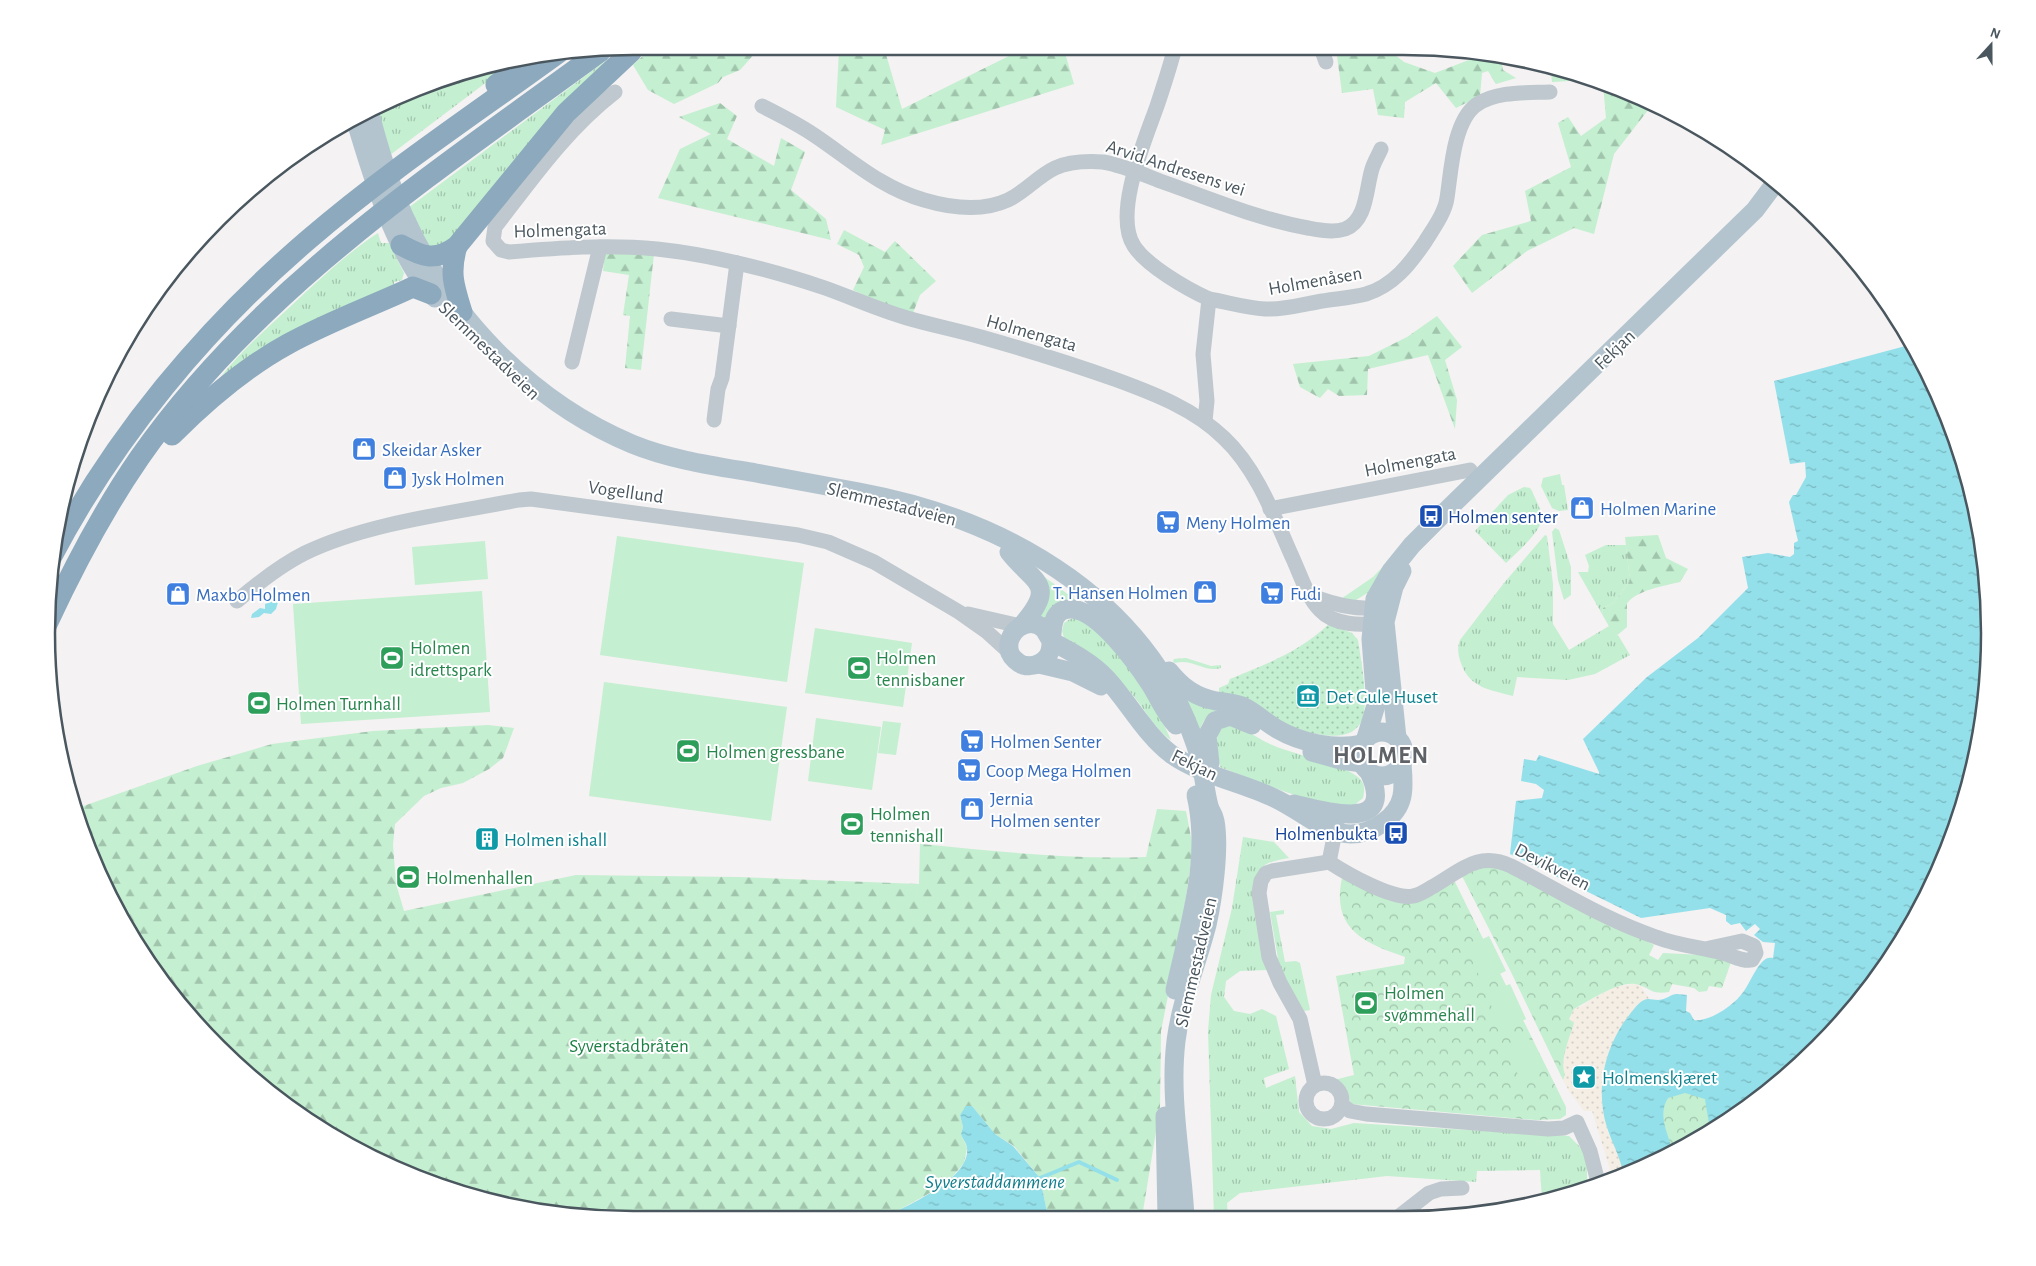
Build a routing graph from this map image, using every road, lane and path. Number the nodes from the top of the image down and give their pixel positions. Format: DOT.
graph roads {
  1 [pos="628,55"];
  2 [pos="1173,55"];
  3 [pos="594,56"];
  4 [pos="546,62"];
  5 [pos="514,68"];
  6 [pos="616,92"];
  7 [pos="1550,92"];
  8 [pos="762,106"];
  9 [pos="372,118"];
  10 [pos="357,125"];
  11 [pos="1381,149"];
  12 [pos="414,157"];
  13 [pos="1134,171"];
  14 [pos="1772,188"];
  15 [pos="400,245"];
  16 [pos="457,246"];
  17 [pos="600,247"];
  18 [pos="737,264"];
  19 [pos="422,273"];
  20 [pos="1209,299"];
  21 [pos="462,312"];
  22 [pos="671,318"];
  23 [pos="729,326"];
  24 [pos="572,362"];
  25 [pos="714,420"];
  26 [pos="1205,421"];
  27 [pos="141,456"];
  28 [pos="1470,470"];
  29 [pos="1270,509"];
  30 [pos="63,537"];
  31 [pos="1009,552"];
  32 [pos="238,602"];
  33 [pos="56,606"];
  34 [pos="959,612"];
  35 [pos="1379,617"];
  36 [pos="1021,626"];
  37 [pos="1050,640"];
  38 [pos="1137,640"];
  39 [pos="1009,652"];
  40 [pos="1039,664"];
  41 [pos="1127,704"];
  42 [pos="1176,726"];
  43 [pos="1397,738"];
  44 [pos="1364,741"];
  45 [pos="1197,754"];
  46 [pos="1402,764"];
  47 [pos="1365,768"];
  48 [pos="1204,786"];
  49 [pos="1337,823"];
  50 [pos="1328,862"];
  51 [pos="1705,949"];
  52 [pos="1316,1085"];
  53 [pos="1342,1105"];
  54 [pos="1597,1177"];
  55 [pos="1462,1188"];
  56 [pos="1167,1211"];
  57 [pos="1185,1211"];
  58 [pos="1406,1211"];
  1 -- 16 [label="highway"];
  2 -- 13 [label="street, Holmenåsen"];
  3 -- 27 [label="highway"];
  4 -- 12 [label="highway"];
  5 -- 12 [label="highway"];
  6 -- 17 [label="street, Holmengata"];
  7 -- 20 [label="street, Holmenåsen"];
  8 -- 13 [label="street, Arvid Andresens vei"];
  9 -- 19 [label="main road, Slemmestadveien"];
  10 -- 15 [label="main road"];
  11 -- 13 [label="street, Arvid Andresens vei"];
  12 -- 30 [label="highway"];
  13 -- 20 [label="street, Holmenåsen"];
  14 -- 35 [label="main road, Fekjan"];
  15 -- 19 [label="highway"];
  16 -- 19 [label="highway"];
  16 -- 21 [label="highway"];
  17 -- 18 [label="street, Holmengata"];
  17 -- 24 [label="street"];
  18 -- 23 [label="street"];
  18 -- 26 [label="street, Holmengata"];
  19 -- 21 [label="main road, Slemmestadveien"];
  19 -- 27 [label="highway"];
  19 -- 31 [label="main road, Slemmestadveien"];
  20 -- 26 [label="street"];
  21 -- 38 [label="main road, Slemmestadveien"];
  22 -- 23 [label="street"];
  23 -- 25 [label="street"];
  26 -- 29 [label="street, Holmengata"];
  27 -- 33 [label="highway"];
  28 -- 29 [label="street, Holmengata"];
  29 -- 35 [label="street, Holmengata"];
  31 -- 36 [label="main road"];
  31 -- 42 [label="main road, Slemmestadveien"];
  32 -- 34 [label="street, Vogellund"];
  34 -- 36 [label="street, Vogellund"];
  34 -- 39 [label="street, Vogellund"];
  35 -- 43 [label="main road, Fekjan"];
  35 -- 44 [label="main road, Fekjan"];
  36 -- 37 [label="main road"];
  36 -- 39 [label="main road"];
  37 -- 40 [label="main road"];
  37 -- 41 [label="main road, Fekjan"];
  37 -- 42 [label="main road"];
  38 -- 44 [label="main road"];
  38 -- 45 [label="main road, Slemmestadveien"];
  39 -- 40 [label="main road"];
  40 -- 41 [label="main road, Fekjan"];
  41 -- 49 [label="main road, Fekjan"];
  42 -- 45 [label="main road, Slemmestadveien"];
  43 -- 44 [label="main road"];
  43 -- 46 [label="main road"];
  44 -- 47 [label="main road"];
  45 -- 47 [label="main road"];
  45 -- 48 [label="main road"];
  45 -- 48 [label="main road, Slemmestadveien"];
  46 -- 47 [label="main road"];
  46 -- 49 [label="main road, Fekjan"];
  47 -- 49 [label="main road"];
  48 -- 56 [label="main road, Slemmestadveien"];
  48 -- 57 [label="main road, Slemmestadveien"];
  49 -- 50 [label="street"];
  50 -- 51 [label="street, Devikveien"];
  50 -- 52 [label="street"];
  52 -- 53 [label="street"];
  52 -- 53 [label="street"];
  53 -- 54 [label="street"];
  55 -- 58 [label="street"];
}
